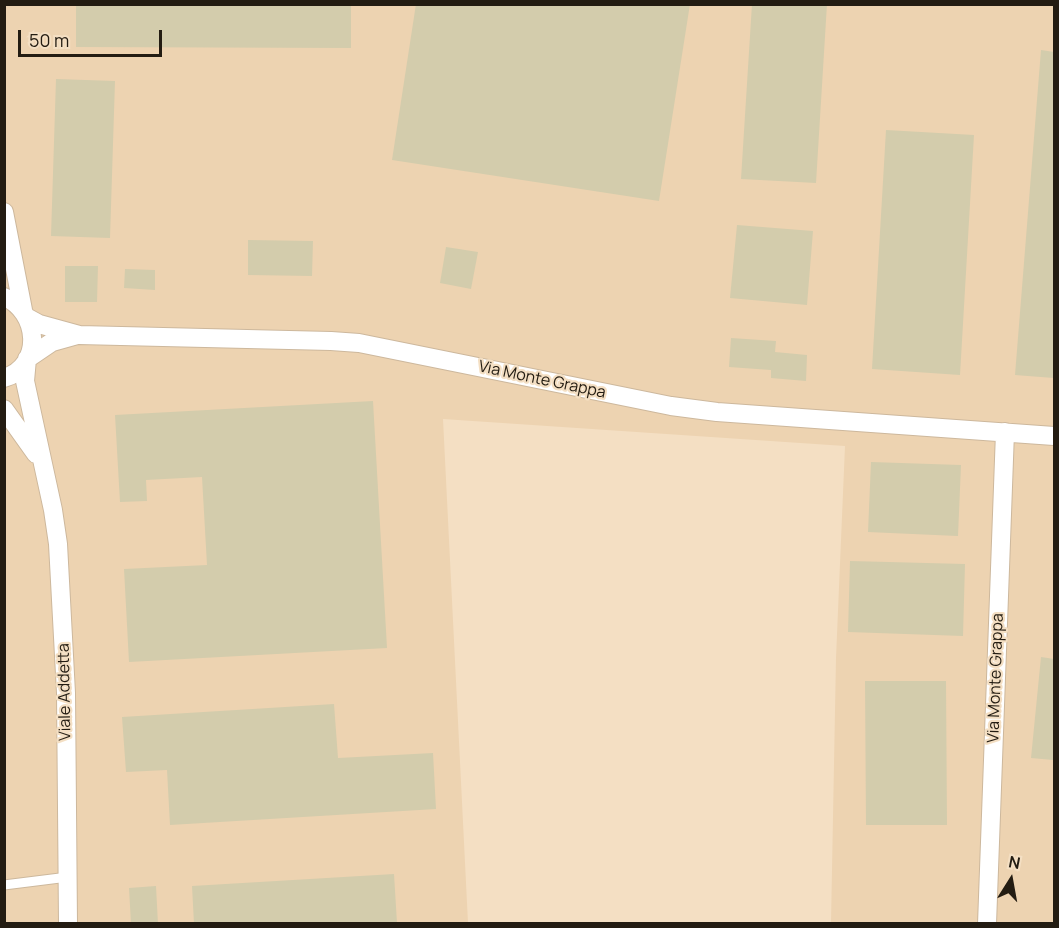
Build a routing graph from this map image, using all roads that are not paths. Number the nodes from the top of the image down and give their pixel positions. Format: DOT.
graph roads {
  1 [pos="4,212"];
  2 [pos="9,234"];
  3 [pos="4,261"];
  4 [pos="4,297"];
  5 [pos="26,314"];
  6 [pos="79,335"];
  7 [pos="27,359"];
  8 [pos="4,378"];
  9 [pos="4,409"];
  10 [pos="1005,432"];
  11 [pos="1054,436"];
  12 [pos="42,463"];
  13 [pos="68,876"];
  14 [pos="4,885"];
  15 [pos="68,924"];
  16 [pos="987,924"];
  1 -- 2 [label="street, Viale Addetta"];
  2 -- 3 [label="street, Viale Addetta"];
  2 -- 5 [label="street, Viale Addetta"];
  4 -- 5 [label="street"];
  5 -- 6 [label="street"];
  5 -- 7 [label="street, Viale Addetta"];
  6 -- 7 [label="street"];
  6 -- 10 [label="street, Via Monte Grappa"];
  7 -- 8 [label="street"];
  7 -- 12 [label="street, Viale Addetta"];
  9 -- 12 [label="street, Viale Addetta"];
  10 -- 11 [label="street, Via Monte Grappa"];
  10 -- 16 [label="street, Via Monte Grappa"];
  12 -- 13 [label="street, Viale Addetta"];
  13 -- 14 [label="lane"];
  13 -- 15 [label="street, Viale Addetta"];
}
